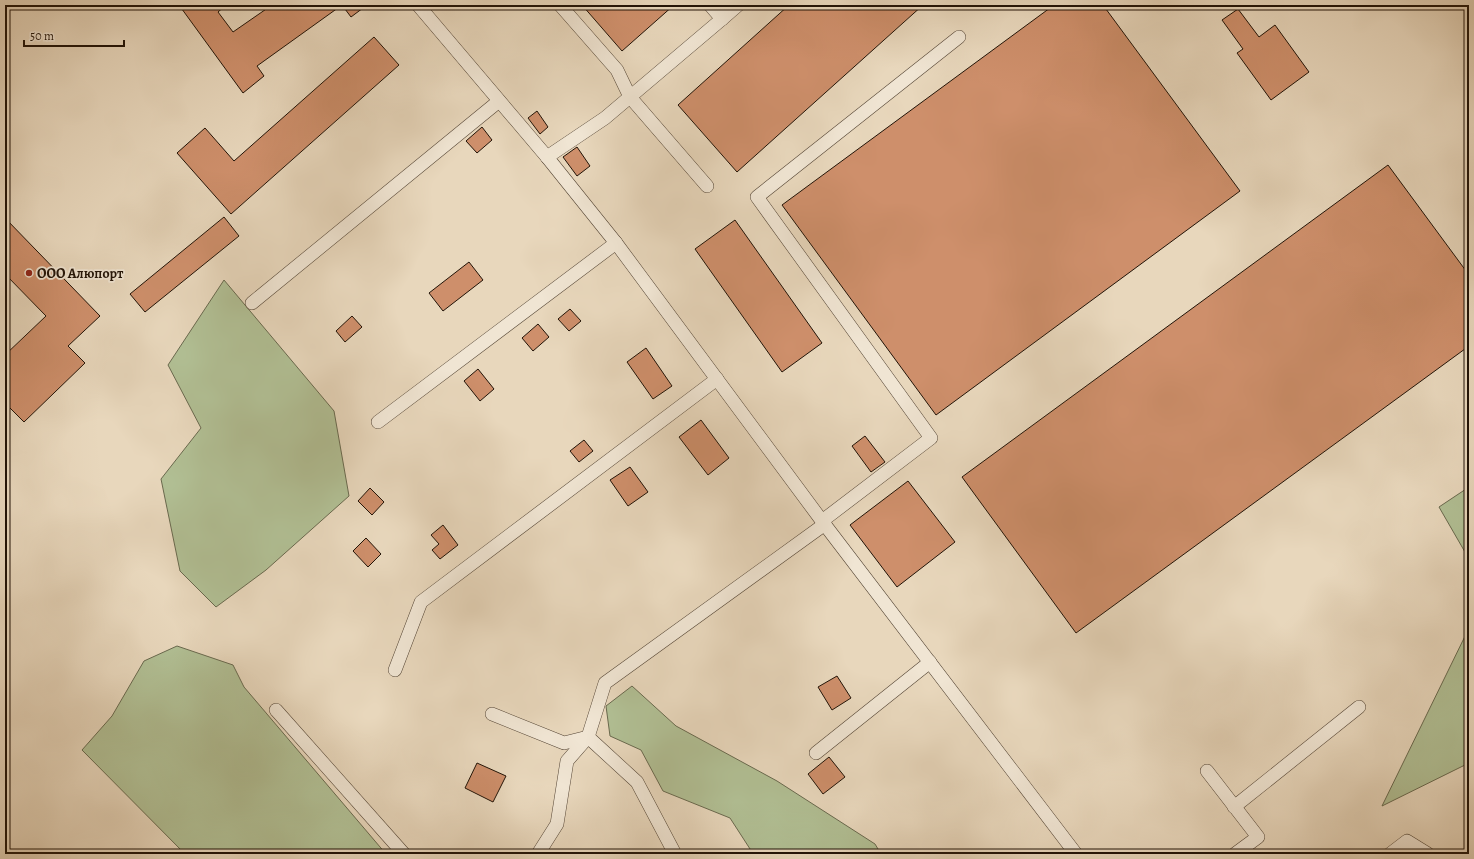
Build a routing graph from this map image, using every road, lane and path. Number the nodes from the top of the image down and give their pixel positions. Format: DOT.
graph roads {
  1 [pos="418,5"];
  2 [pos="560,5"];
  3 [pos="710,5"];
  4 [pos="738,5"];
  5 [pos="722,19"];
  6 [pos="959,37"];
  7 [pos="630,97"];
  8 [pos="499,101"];
  9 [pos="546,157"];
  10 [pos="707,186"];
  11 [pos="616,243"];
  12 [pos="252,303"];
  13 [pos="717,379"];
  14 [pos="378,422"];
  15 [pos="824,522"];
  16 [pos="930,662"];
  17 [pos="395,670"];
  18 [pos="1359,707"];
  19 [pos="276,710"];
  20 [pos="492,714"];
  21 [pos="588,737"];
  22 [pos="816,753"];
  23 [pos="1207,771"];
  24 [pos="1234,807"];
  25 [pos="404,854"];
  26 [pos="538,854"];
  27 [pos="675,854"];
  28 [pos="1076,854"];
  29 [pos="1235,854"];
  30 [pos="1390,854"];
  31 [pos="1428,854"];
  1 -- 8 [label="street"];
  2 -- 7 [label="street"];
  3 -- 5 [label="street"];
  4 -- 5 [label="street"];
  5 -- 7 [label="street"];
  6 -- 15 [label="street"];
  7 -- 9 [label="street"];
  7 -- 10 [label="street"];
  8 -- 9 [label="street"];
  8 -- 12 [label="street"];
  9 -- 11 [label="street"];
  11 -- 13 [label="street"];
  11 -- 14 [label="street"];
  13 -- 15 [label="street"];
  13 -- 17 [label="street"];
  15 -- 16 [label="street"];
  15 -- 21 [label="street"];
  16 -- 22 [label="street"];
  16 -- 28 [label="street"];
  18 -- 24 [label="street"];
  19 -- 25 [label="street"];
  20 -- 21 [label="street"];
  21 -- 26 [label="street"];
  21 -- 27 [label="street"];
  23 -- 24 [label="street"];
  24 -- 29 [label="street"];
  30 -- 31 [label="street"];
}
